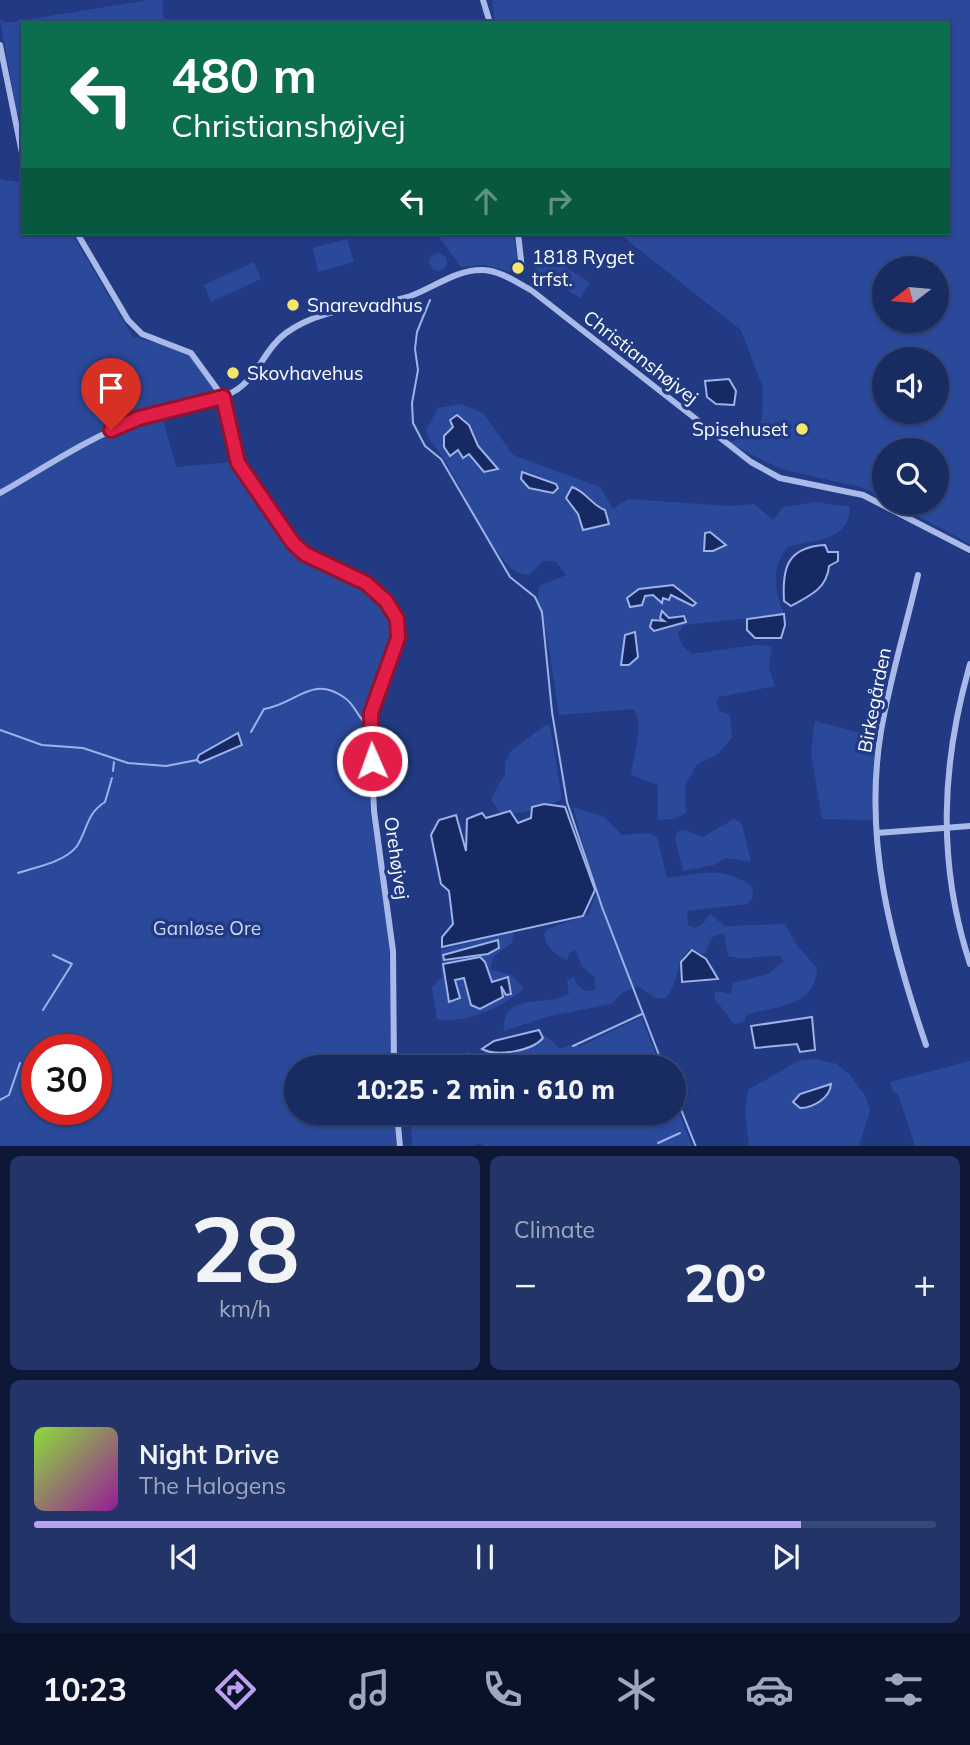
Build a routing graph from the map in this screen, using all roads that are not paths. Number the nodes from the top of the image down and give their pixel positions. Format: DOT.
graph roads {
  1 [pos="483,0"];
  2 [pos="489,21"];
  3 [pos="0,45"];
  4 [pos="21,148"];
  5 [pos="78,235"];
  6 [pos="518,235"];
  7 [pos="522,269"];
  8 [pos="223,397"];
  9 [pos="0,493"];
  10 [pos="970,550"];
  11 [pos="918,575"];
  12 [pos="970,664"];
  13 [pos="970,826"];
  14 [pos="945,827"];
  15 [pos="877,833"];
  16 [pos="970,964"];
  17 [pos="926,1045"];
  18 [pos="394,1055"];
  19 [pos="398,1125"];
  20 [pos="400,1146"];
  1 -- 2 [label="street"];
  3 -- 4 [label="street"];
  5 -- 8 [label="street"];
  6 -- 7 [label="street"];
  8 -- 9 [label="street, Christianshøjvej"];
  8 -- 10 [label="street, Christianshøjvej"];
  8 -- 18 [label="street, Orehøjvej"];
  11 -- 15 [label="street, Birkegården"];
  12 -- 14 [label="street"];
  13 -- 14 [label="street"];
  14 -- 15 [label="street"];
  14 -- 16 [label="street"];
  15 -- 17 [label="street, Birkegården"];
  19 -- 20 [label="street"];
}
